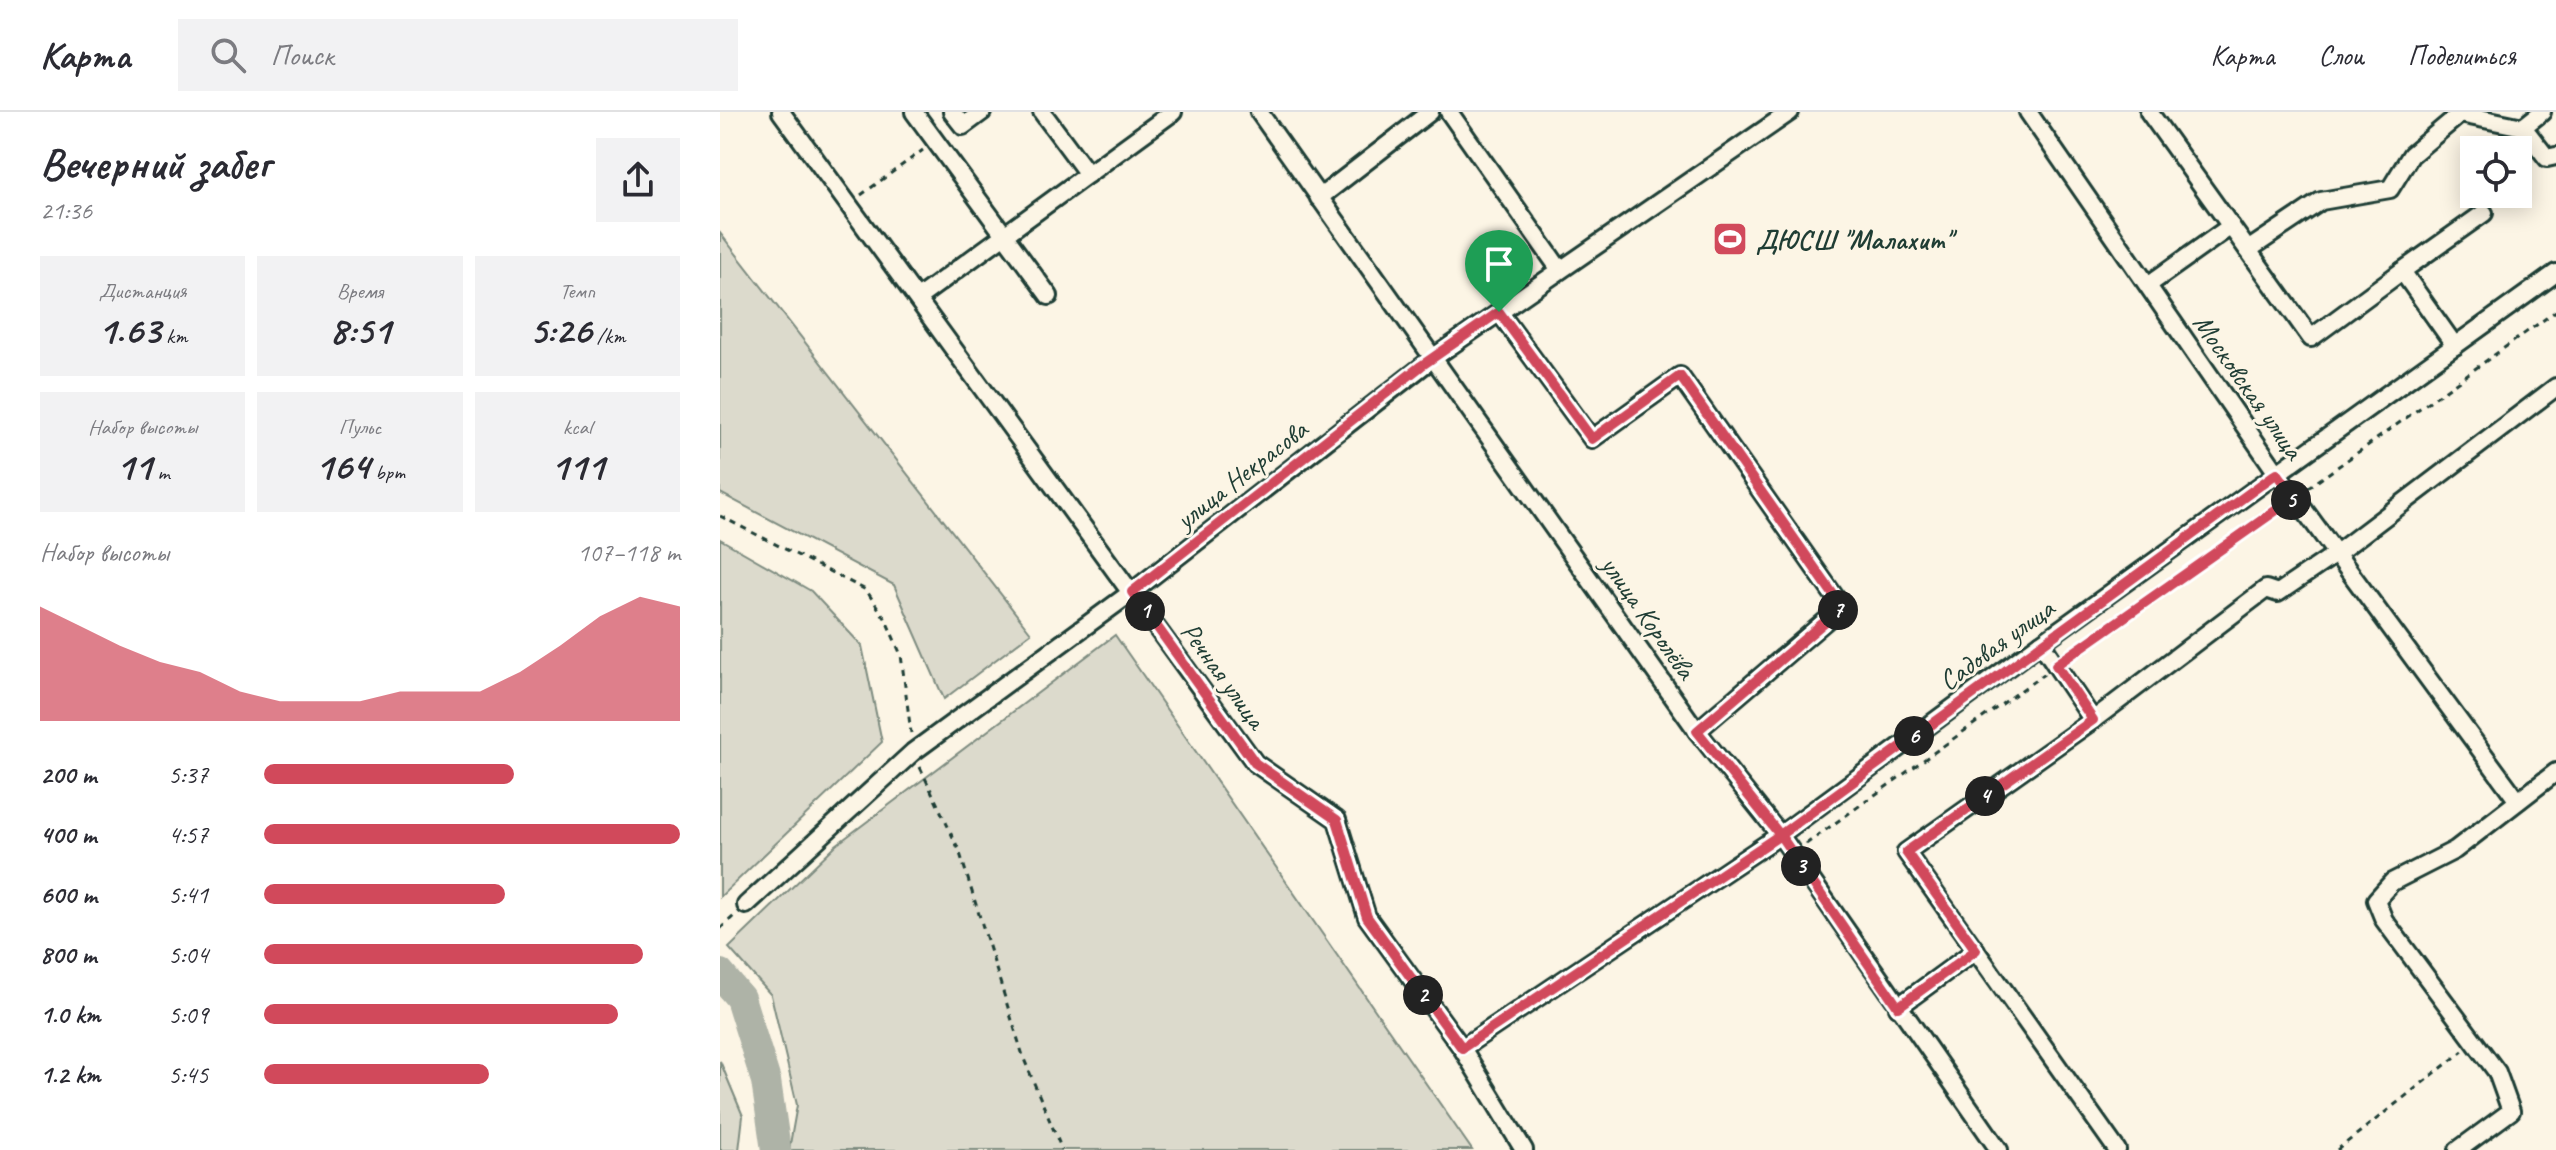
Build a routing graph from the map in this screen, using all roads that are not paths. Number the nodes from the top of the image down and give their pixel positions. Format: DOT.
graph roads {
  1 [pos="781,112"];
  2 [pos="914,112"];
  3 [pos="952,112"];
  4 [pos="982,112"];
  5 [pos="1042,112"];
  6 [pos="1172,112"];
  7 [pos="1259,112"];
  8 [pos="1430,112"];
  9 [pos="1449,112"];
  10 [pos="1790,112"];
  11 [pos="2028,112"];
  12 [pos="2149,112"];
  13 [pos="2542,112"];
  14 [pos="2459,113"];
  15 [pos="2523,127"];
  16 [pos="2556,156"];
  17 [pos="1088,174"];
  18 [pos="1319,198"];
  19 [pos="2484,213"];
  20 [pos="2231,226"];
  21 [pos="1004,235"];
  22 [pos="2248,250"];
  23 [pos="1560,270"];
  24 [pos="2402,271"];
  25 [pos="2556,273"];
  26 [pos="2148,285"];
  27 [pos="1049,296"];
  28 [pos="918,298"];
  29 [pos="1499,312"];
  30 [pos="2455,346"];
  31 [pos="1433,358"];
  32 [pos="2556,387"];
  33 [pos="2277,473"];
  34 [pos="2337,553"];
  35 [pos="1132,592"];
  36 [pos="2041,643"];
  37 [pos="2093,720"];
  38 [pos="1697,731"];
  39 [pos="2556,772"];
  40 [pos="2518,801"];
  41 [pos="1780,835"];
  42 [pos="746,905"];
  43 [pos="1976,950"];
  44 [pos="1898,1007"];
  45 [pos="1462,1048"];
  46 [pos="1524,1150"];
  47 [pos="1999,1150"];
  48 [pos="2117,1150"];
  49 [pos="2458,1150"];
  1 -- 28 [label="street, Речная улица"];
  2 -- 21 [label="street"];
  3 -- 4 [label="street"];
  5 -- 17 [label="street"];
  6 -- 17 [label="street"];
  7 -- 18 [label="street, улица Королёва"];
  8 -- 18 [label="street"];
  9 -- 23 [label="street"];
  10 -- 23 [label="street, улица Некрасова"];
  11 -- 26 [label="street, Московская улица"];
  12 -- 20 [label="street"];
  13 -- 15 [label="street"];
  14 -- 15 [label="street"];
  14 -- 22 [label="street"];
  15 -- 16 [label="street"];
  17 -- 21 [label="street"];
  18 -- 31 [label="street, улица Королёва"];
  19 -- 24 [label="street"];
  20 -- 22 [label="street"];
  20 -- 26 [label="street"];
  21 -- 27 [label="street"];
  21 -- 28 [label="street"];
  22 -- 24 [label="street"];
  23 -- 29 [label="street, улица Некрасова"];
  24 -- 30 [label="street"];
  25 -- 30 [label="street, Садовая улица"];
  26 -- 33 [label="street, Московская улица"];
  28 -- 35 [label="street, Речная улица"];
  29 -- 31 [label="street, улица Некрасова"];
  29 -- 38 [label="street"];
  30 -- 33 [label="street, Садовая улица"];
  31 -- 35 [label="street, улица Некрасова"];
  31 -- 38 [label="street, улица Королёва"];
  32 -- 34 [label="street"];
  33 -- 34 [label="street, Московская улица"];
  33 -- 36 [label="street, Садовая улица"];
  34 -- 37 [label="street"];
  34 -- 40 [label="street, Московская улица"];
  35 -- 42 [label="street, улица Некрасова"];
  35 -- 45 [label="street, Речная улица"];
  36 -- 37 [label="street"];
  36 -- 41 [label="street, Садовая улица"];
  37 -- 43 [label="street"];
  38 -- 41 [label="street, улица Королёва"];
  39 -- 40 [label="street"];
  40 -- 49 [label="street"];
  41 -- 44 [label="street, улица Королёва"];
  41 -- 45 [label="street, Садовая улица"];
  43 -- 44 [label="street"];
  43 -- 48 [label="street"];
  44 -- 47 [label="street, улица Королёва"];
  45 -- 46 [label="street, Речная улица"];
}
